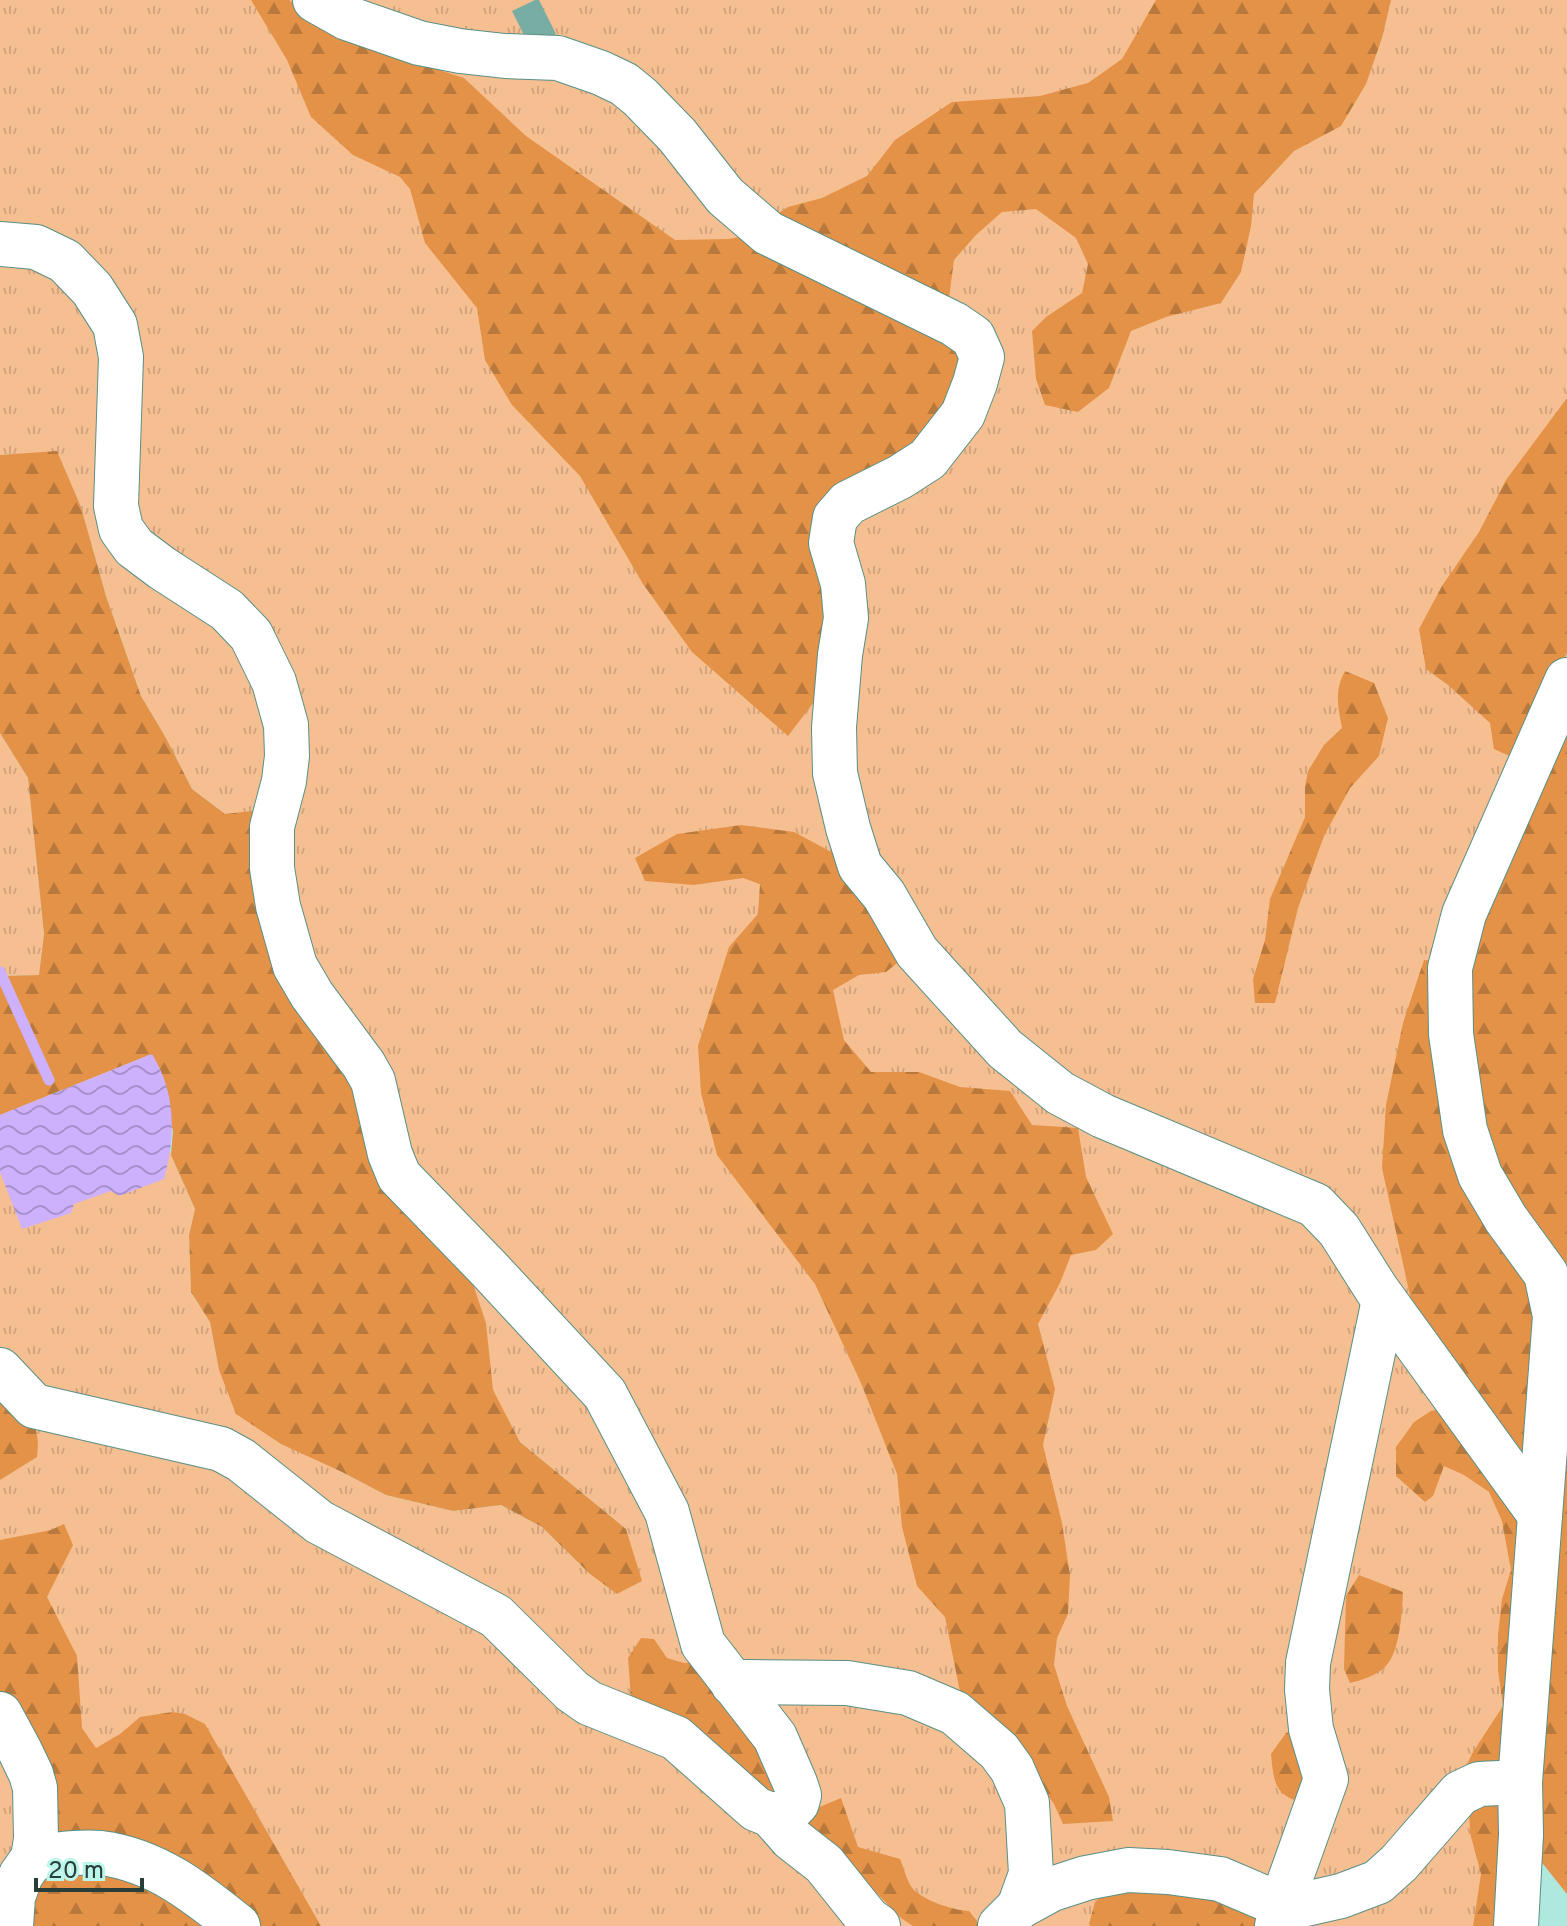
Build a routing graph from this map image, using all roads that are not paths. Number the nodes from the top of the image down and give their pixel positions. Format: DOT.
graph roads {
  1 [pos="315,0"];
  2 [pos="0,244"];
  3 [pos="1567,680"];
  4 [pos="1384,1300"];
  5 [pos="0,1370"];
  6 [pos="1540,1515"];
  7 [pos="733,1684"];
  8 [pos="0,1714"];
  9 [pos="1520,1782"];
  10 [pos="771,1815"];
  11 [pos="33,1858"];
  12 [pos="1279,1916"];
  13 [pos="1010,1917"];
  14 [pos="11,1926"];
  15 [pos="238,1926"];
  16 [pos="878,1926"];
  17 [pos="1516,1926"];
  1 -- 4 [label="street"];
  2 -- 7 [label="street"];
  3 -- 6 [label="street"];
  4 -- 6 [label="street"];
  4 -- 12 [label="street"];
  5 -- 10 [label="street"];
  6 -- 9 [label="street"];
  7 -- 10 [label="street"];
  7 -- 13 [label="street"];
  8 -- 11 [label="street"];
  9 -- 12 [label="street"];
  9 -- 17 [label="street"];
  10 -- 16 [label="street"];
  11 -- 14 [label="street"];
  11 -- 15 [label="street"];
  12 -- 13 [label="street"];
}
